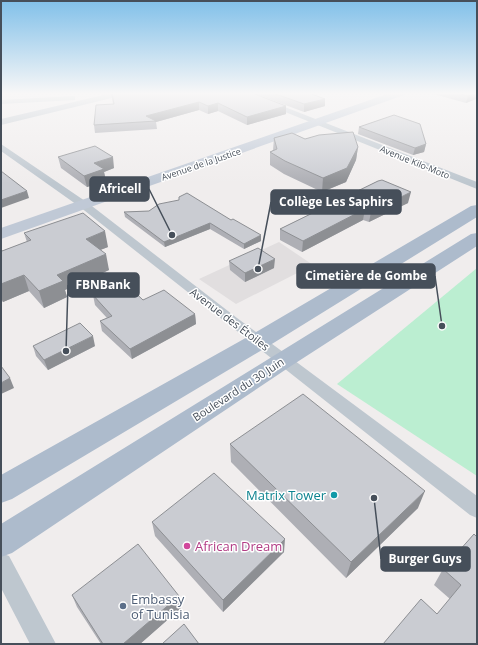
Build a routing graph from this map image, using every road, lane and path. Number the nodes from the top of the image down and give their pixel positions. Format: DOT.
graph roads {
  1 [pos="317,123"];
  2 [pos="1,147"];
  3 [pos="477,186"];
  4 [pos="84,205"];
  5 [pos="477,210"];
  6 [pos="1,234"];
  7 [pos="477,238"];
  8 [pos="258,341"];
  9 [pos="283,360"];
  10 [pos="1,490"];
  11 [pos="477,508"];
  12 [pos="1,542"];
  13 [pos="1,564"];
  14 [pos="43,644"];
  1 -- 3 [label="street, Avenue Kilo-Moto"];
  1 -- 4 [label="main road, Avenue de la Justice"];
  2 -- 4 [label="street, Avenue des Étoiles"];
  4 -- 6 [label="main road, Avenue de la Justice"];
  4 -- 8 [label="street, Avenue des Étoiles"];
  5 -- 8 [label="main road"];
  7 -- 9 [label="main road, Boulevard du 30 Juin"];
  8 -- 9 [label="street, Avenue des Étoiles"];
  8 -- 10 [label="main road"];
  9 -- 11 [label="street, Avenue des Étoiles"];
  9 -- 12 [label="main road, Boulevard du 30 Juin"];
  13 -- 14 [label="street"];
}
